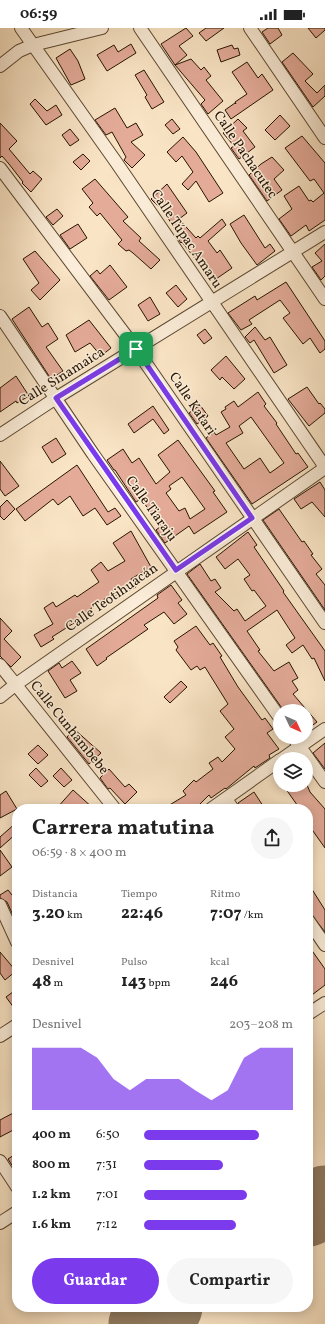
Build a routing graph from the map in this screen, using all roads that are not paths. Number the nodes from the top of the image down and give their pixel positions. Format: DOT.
graph roads {
  1 [pos="21,28"];
  2 [pos="102,28"];
  3 [pos="140,28"];
  4 [pos="250,28"];
  5 [pos="33,45"];
  6 [pos="0,66"];
  7 [pos="325,138"];
  8 [pos="0,168"];
  9 [pos="325,232"];
  10 [pos="294,252"];
  11 [pos="325,299"];
  12 [pos="211,302"];
  13 [pos="0,316"];
  14 [pos="136,349"];
  15 [pos="56,398"];
  16 [pos="0,435"];
  17 [pos="325,468"];
  18 [pos="252,518"];
  19 [pos="176,570"];
  20 [pos="325,623"];
  21 [pos="0,665"];
  22 [pos="15,684"];
  23 [pos="0,697"];
  24 [pos="273,708"];
  25 [pos="325,729"];
  26 [pos="313,735"];
  27 [pos="295,744"];
  28 [pos="298,744"];
  29 [pos="288,752"];
  30 [pos="273,766"];
  31 [pos="325,782"];
  32 [pos="226,799"];
  33 [pos="111,804"];
  34 [pos="218,804"];
  35 [pos="230,804"];
  36 [pos="0,905"];
  37 [pos="313,927"];
  38 [pos="12,931"];
  39 [pos="325,945"];
  40 [pos="325,1003"];
  41 [pos="313,1011"];
  42 [pos="12,1030"];
  43 [pos="0,1036"];
  44 [pos="0,1161"];
  45 [pos="12,1179"];
  46 [pos="12,1215"];
  47 [pos="0,1223"];
  1 -- 5 [label="street, Calle Túpac Amaru"];
  2 -- 5 [label="street"];
  3 -- 10 [label="street, Calle Pachacutec"];
  4 -- 7 [label="street"];
  5 -- 6 [label="street"];
  5 -- 12 [label="street, Calle Túpac Amaru"];
  8 -- 14 [label="street, Calle Katari"];
  9 -- 10 [label="street, Calle Sinamaica"];
  10 -- 11 [label="street, Calle Pachacutec"];
  10 -- 12 [label="street, Calle Sinamaica"];
  12 -- 14 [label="street, Calle Sinamaica"];
  12 -- 17 [label="street, Calle Túpac Amaru"];
  13 -- 15 [label="street, Calle Tiaraju"];
  14 -- 15 [label="street, Calle Sinamaica"];
  14 -- 18 [label="street, Calle Katari"];
  15 -- 16 [label="street, Calle Sinamaica"];
  15 -- 19 [label="street, Calle Tiaraju"];
  17 -- 18 [label="street, Calle Teotihuacán"];
  18 -- 19 [label="street, Calle Teotihuacán"];
  18 -- 20 [label="street, Calle Katari"];
  19 -- 22 [label="street, Calle Teotihuacán"];
  19 -- 24 [label="street, Calle Tiaraju"];
  21 -- 22 [label="street, Calle Cunhambebe"];
  22 -- 23 [label="street, Calle Teotihuacán"];
  22 -- 33 [label="street, Calle Cunhambebe"];
  25 -- 26 [label="street"];
  27 -- 29 [label="street"];
  28 -- 31 [label="street"];
  30 -- 32 [label="street"];
  32 -- 34 [label="street"];
  32 -- 35 [label="street"];
  36 -- 38 [label="street"];
  37 -- 39 [label="street"];
  40 -- 41 [label="street"];
  42 -- 43 [label="street"];
  44 -- 45 [label="street"];
  46 -- 47 [label="street"];
}
